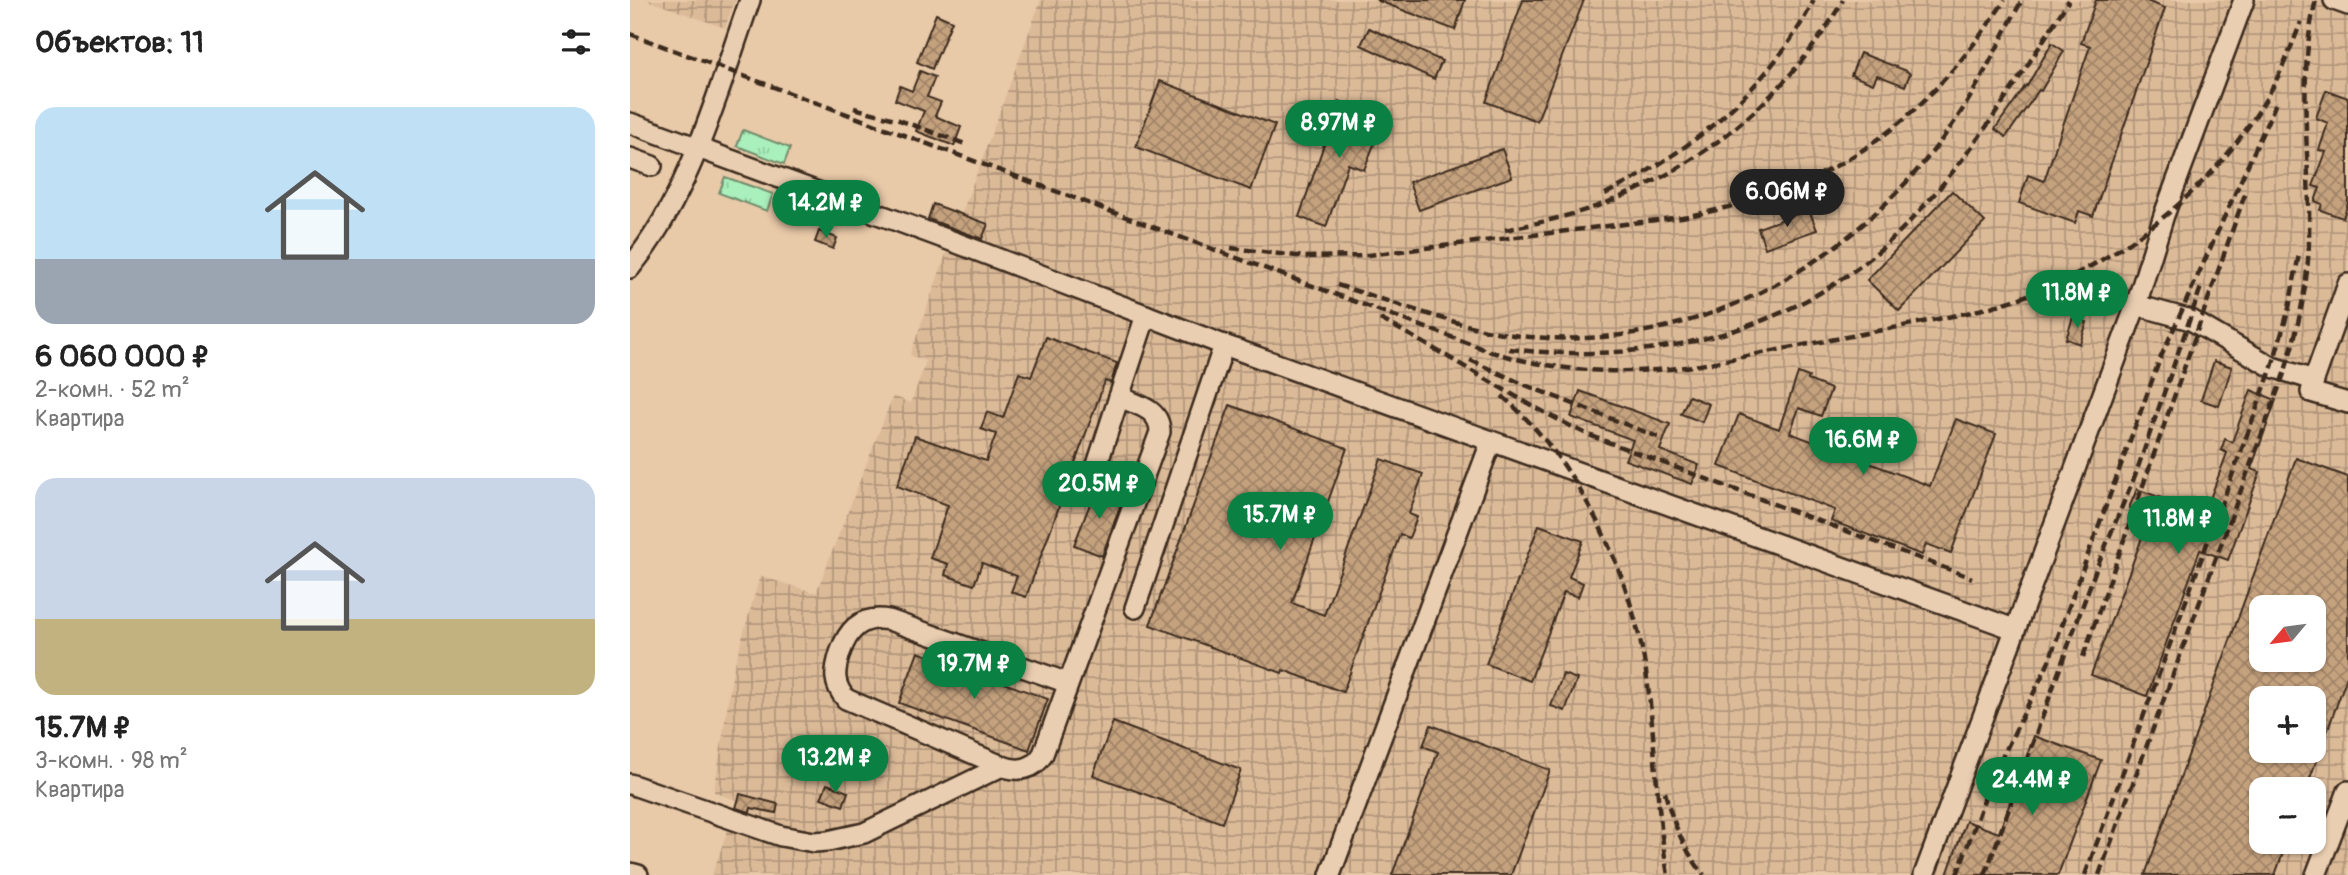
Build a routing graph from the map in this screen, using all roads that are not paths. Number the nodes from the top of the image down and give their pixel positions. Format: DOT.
graph roads {
  1 [pos="750,0"];
  2 [pos="2244,0"];
  3 [pos="630,123"];
  4 [pos="697,148"];
  5 [pos="630,158"];
  6 [pos="652,166"];
  7 [pos="630,268"];
  8 [pos="2348,284"];
  9 [pos="2136,305"];
  10 [pos="1146,316"];
  11 [pos="1224,345"];
  12 [pos="2314,380"];
  13 [pos="1119,397"];
  14 [pos="2348,403"];
  15 [pos="1491,442"];
  16 [pos="1139,490"];
  17 [pos="1135,608"];
  18 [pos="2014,629"];
  19 [pos="1068,682"];
  20 [pos="1002,766"];
  21 [pos="630,784"];
  22 [pos="2348,791"];
  23 [pos="630,873"];
  24 [pos="638,875"];
  25 [pos="1330,875"];
  26 [pos="1924,875"];
  27 [pos="2316,875"];
  1 -- 4 [label="street"];
  2 -- 9 [label="street"];
  3 -- 4 [label="street"];
  4 -- 7 [label="street"];
  4 -- 10 [label="street"];
  5 -- 6 [label="street"];
  8 -- 12 [label="street"];
  9 -- 12 [label="street"];
  9 -- 18 [label="street"];
  10 -- 11 [label="street"];
  10 -- 13 [label="street"];
  11 -- 15 [label="street"];
  11 -- 17 [label="street"];
  12 -- 14 [label="street"];
  13 -- 16 [label="street"];
  13 -- 16 [label="street"];
  15 -- 18 [label="street"];
  15 -- 25 [label="street"];
  16 -- 19 [label="street"];
  18 -- 26 [label="street"];
  19 -- 20 [label="street"];
  19 -- 20 [label="street"];
  20 -- 21 [label="street"];
  22 -- 27 [label="street"];
  23 -- 24 [label="street"];
}
